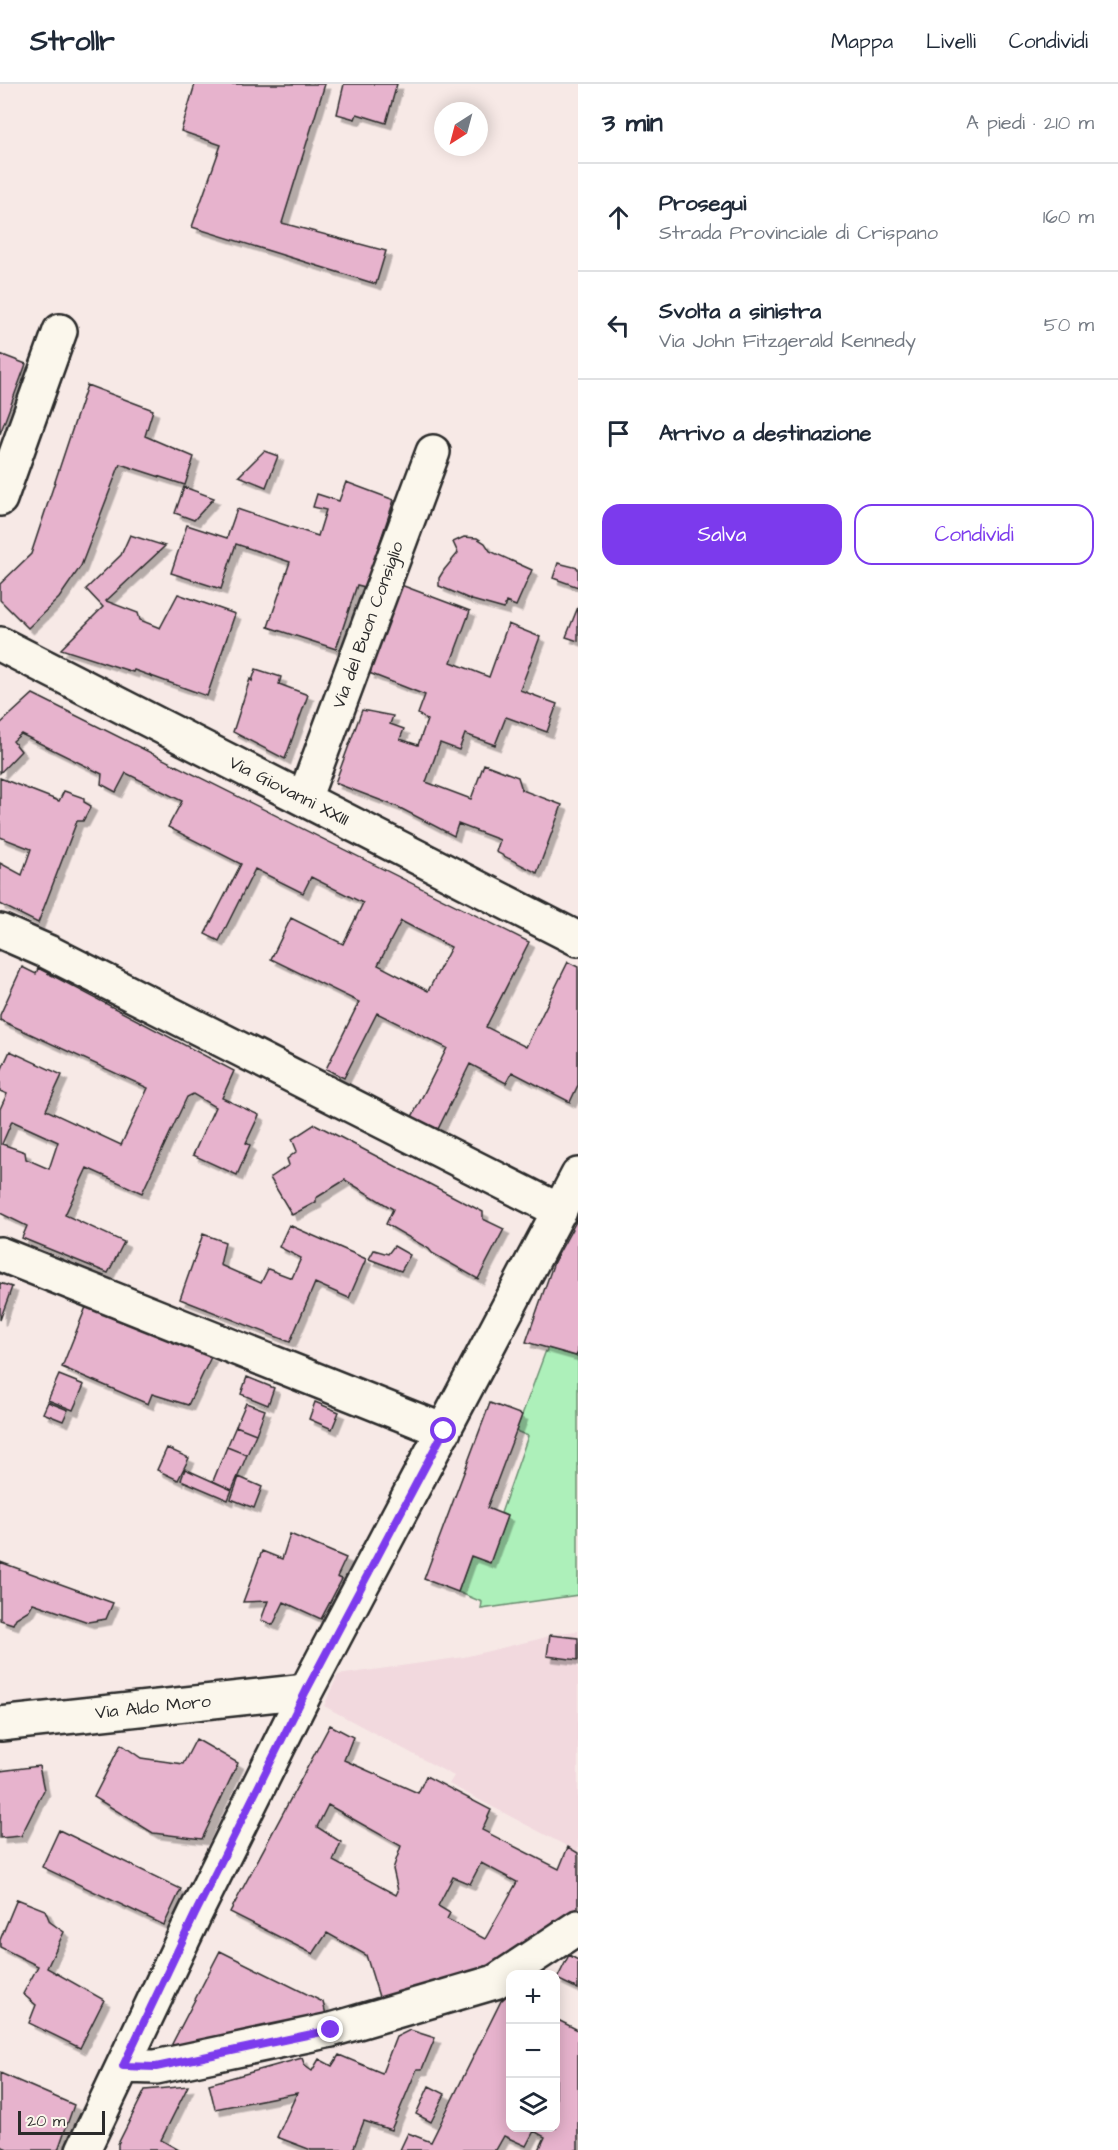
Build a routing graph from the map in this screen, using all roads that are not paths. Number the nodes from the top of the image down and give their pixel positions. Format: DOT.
graph roads {
  1 [pos="60,331"];
  2 [pos="432,452"];
  3 [pos="0,499"];
  4 [pos="0,644"];
  5 [pos="304,799"];
  6 [pos="0,931"];
  7 [pos="578,939"];
  8 [pos="578,1175"];
  9 [pos="560,1211"];
  10 [pos="0,1254"];
  11 [pos="444,1431"];
  12 [pos="306,1691"];
  13 [pos="0,1724"];
  14 [pos="578,1927"];
  15 [pos="123,2066"];
  16 [pos="83,2150"];
  1 -- 3 [label="street"];
  2 -- 5 [label="street, Via del Buon Consiglio"];
  4 -- 5 [label="street, Via Giovanni XXIII"];
  5 -- 7 [label="street, Via Giovanni XXIII"];
  6 -- 9 [label="street"];
  8 -- 9 [label="street"];
  9 -- 11 [label="street"];
  10 -- 11 [label="street"];
  11 -- 12 [label="street"];
  12 -- 13 [label="street, Via Aldo Moro"];
  12 -- 15 [label="street"];
  14 -- 15 [label="street"];
  15 -- 16 [label="street"];
}
